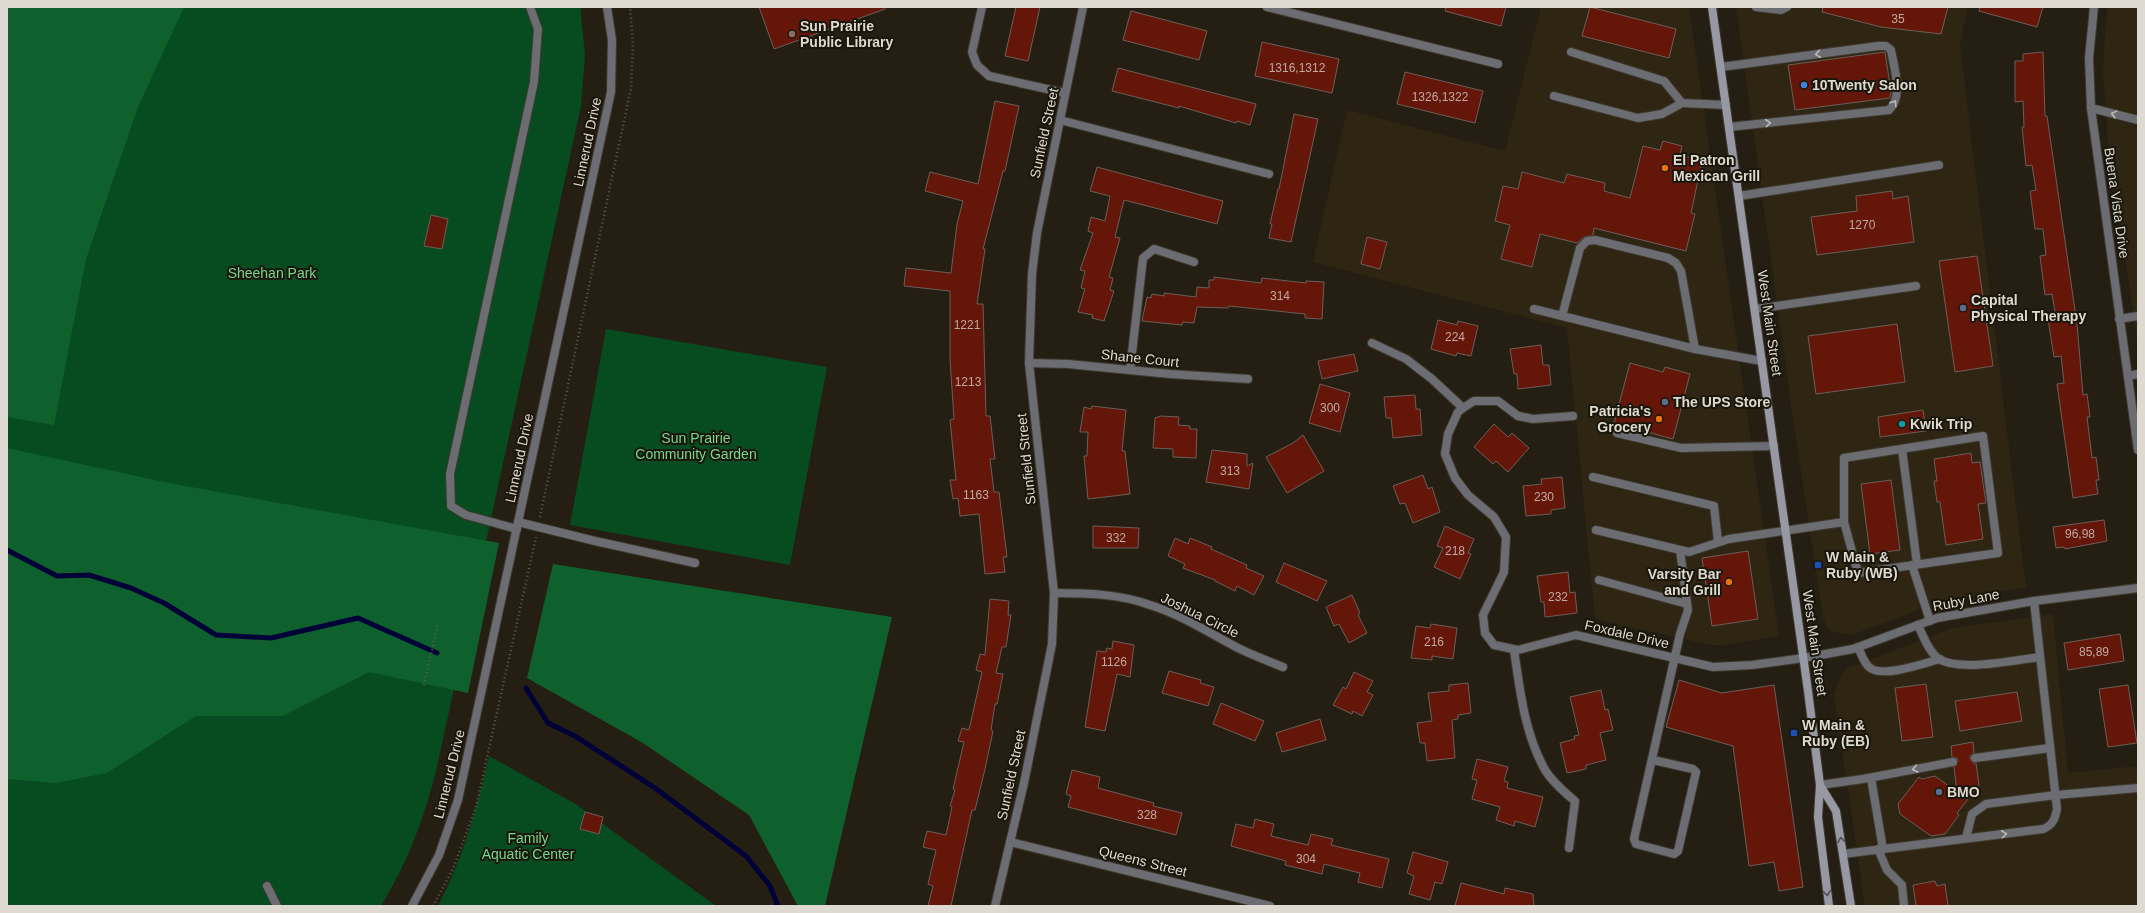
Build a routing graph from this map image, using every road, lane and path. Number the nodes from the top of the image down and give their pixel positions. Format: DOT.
graph roads {
  1 [pos="530,7"];
  2 [pos="607,7"];
  3 [pos="630,7"];
  4 [pos="982,7"];
  5 [pos="1083,7"];
  6 [pos="1267,7"];
  7 [pos="1712,7"];
  8 [pos="1756,7"];
  9 [pos="1787,7"];
  10 [pos="2094,7"];
  11 [pos="1571,52"];
  12 [pos="1498,64"];
  13 [pos="1721,67"];
  14 [pos="1066,93"];
  15 [pos="1554,96"];
  16 [pos="1682,103"];
  17 [pos="1726,105"];
  18 [pos="2091,108"];
  19 [pos="1060,120"];
  20 [pos="2138,120"];
  21 [pos="1729,127"];
  22 [pos="1939,165"];
  23 [pos="1269,174"];
  24 [pos="1739,196"];
  25 [pos="1194,262"];
  26 [pos="1916,286"];
  27 [pos="1534,309"];
  28 [pos="1755,309"];
  29 [pos="1562,316"];
  30 [pos="2138,316"];
  31 [pos="2119,319"];
  32 [pos="1372,343"];
  33 [pos="1695,349"];
  34 [pos="1762,361"];
  35 [pos="1029,363"];
  36 [pos="1130,370"];
  37 [pos="2138,374"];
  38 [pos="2128,376"];
  39 [pos="1248,379"];
  40 [pos="1463,408"];
  41 [pos="1573,416"];
  42 [pos="1617,433"];
  43 [pos="1774,446"];
  44 [pos="1902,449"];
  45 [pos="2138,450"];
  46 [pos="1593,477"];
  47 [pos="1844,522"];
  48 [pos="517,525"];
  49 [pos="538,526"];
  50 [pos="1596,530"];
  51 [pos="1786,531"];
  52 [pos="1718,542"];
  53 [pos="1680,550"];
  54 [pos="695,563"];
  55 [pos="1914,565"];
  56 [pos="1599,580"];
  57 [pos="2138,588"];
  58 [pos="1054,593"];
  59 [pos="2034,601"];
  60 [pos="1687,604"];
  61 [pos="1930,621"];
  62 [pos="438,623"];
  63 [pos="1918,626"];
  64 [pos="1858,647"];
  65 [pos="1514,650"];
  66 [pos="2040,657"];
  67 [pos="1676,658"];
  68 [pos="1804,658"];
  69 [pos="1940,659"];
  70 [pos="1283,667"];
  71 [pos="424,685"];
  72 [pos="2050,748"];
  73 [pos="1975,758"];
  74 [pos="1653,760"];
  75 [pos="1953,762"];
  76 [pos="1871,778"];
  77 [pos="1820,784"];
  78 [pos="2138,788"];
  79 [pos="2056,795"];
  80 [pos="1966,838"];
  81 [pos="1010,842"];
  82 [pos="1569,848"];
  83 [pos="1880,849"];
  84 [pos="1843,854"];
  85 [pos="267,886"];
  86 [pos="277,906"];
  87 [pos="412,906"];
  88 [pos="433,906"];
  89 [pos="995,906"];
  90 [pos="1270,906"];
  91 [pos="1829,906"];
  92 [pos="1851,906"];
  93 [pos="1904,906"];
  1 -- 48 [label="street"];
  2 -- 48 [label="street, Linnerud Drive"];
  3 -- 49 [label="path"];
  4 -- 14 [label="street"];
  5 -- 14 [label="street, Sunfield Street"];
  6 -- 12 [label="street"];
  7 -- 13 [label="main road, West Main Street"];
  8 -- 9 [label="street"];
  10 -- 18 [label="street, Buena Vista Drive"];
  11 -- 16 [label="street"];
  13 -- 17 [label="main road, West Main Street"];
  21 -- 13 [label="street, one-way"];
  14 -- 19 [label="street, Sunfield Street"];
  15 -- 16 [label="street"];
  16 -- 17 [label="street"];
  17 -- 21 [label="main road, West Main Street"];
  20 -- 18 [label="street, one-way"];
  18 -- 31 [label="street, Buena Vista Drive"];
  19 -- 23 [label="street"];
  19 -- 35 [label="street, Sunfield Street"];
  21 -- 24 [label="main road, West Main Street"];
  22 -- 24 [label="street"];
  24 -- 28 [label="main road, West Main Street"];
  25 -- 36 [label="street"];
  26 -- 28 [label="street"];
  27 -- 29 [label="street"];
  28 -- 34 [label="main road, West Main Street"];
  29 -- 33 [label="street"];
  29 -- 33 [label="street"];
  30 -- 31 [label="street"];
  31 -- 38 [label="street, Buena Vista Drive"];
  32 -- 40 [label="street"];
  33 -- 34 [label="street"];
  34 -- 43 [label="main road, West Main Street"];
  35 -- 36 [label="street, Shane Court"];
  35 -- 58 [label="street, Sunfield Street"];
  36 -- 39 [label="street, Shane Court"];
  37 -- 38 [label="street"];
  38 -- 45 [label="street, Buena Vista Drive"];
  40 -- 41 [label="street"];
  40 -- 65 [label="street, Foxdale Drive"];
  42 -- 43 [label="street"];
  43 -- 51 [label="main road, West Main Street"];
  44 -- 47 [label="street"];
  44 -- 55 [label="street"];
  44 -- 55 [label="street"];
  46 -- 52 [label="street"];
  47 -- 51 [label="street"];
  47 -- 55 [label="street"];
  48 -- 49 [label="street"];
  48 -- 87 [label="street, Linnerud Drive"];
  49 -- 54 [label="street"];
  49 -- 88 [label="path"];
  50 -- 53 [label="street"];
  51 -- 52 [label="street"];
  51 -- 68 [label="main road, West Main Street"];
  52 -- 53 [label="street"];
  53 -- 60 [label="street"];
  55 -- 61 [label="street"];
  56 -- 60 [label="street"];
  57 -- 59 [label="street, Ruby Lane"];
  58 -- 70 [label="street, Joshua Circle"];
  58 -- 81 [label="street, Sunfield Street"];
  59 -- 61 [label="street, Ruby Lane"];
  59 -- 66 [label="street"];
  60 -- 67 [label="street"];
  61 -- 63 [label="street, Ruby Lane"];
  62 -- 71 [label="path"];
  63 -- 64 [label="street, Ruby Lane"];
  63 -- 69 [label="street"];
  64 -- 68 [label="street, Ruby Lane"];
  64 -- 69 [label="street"];
  65 -- 67 [label="street, Foxdale Drive"];
  65 -- 82 [label="street"];
  66 -- 69 [label="street"];
  66 -- 72 [label="street"];
  67 -- 68 [label="street, Foxdale Drive"];
  67 -- 74 [label="street"];
  68 -- 77 [label="main road, West Main Street"];
  72 -- 73 [label="street"];
  72 -- 79 [label="street"];
  74 -- 74 [label="street"];
  75 -- 76 [label="street, one-way"];
  76 -- 77 [label="street"];
  76 -- 83 [label="street"];
  84 -- 77 [label="main road, West Main Street, one-way"];
  77 -- 91 [label="main road, West Main Street, one-way"];
  78 -- 79 [label="street"];
  79 -- 80 [label="street"];
  80 -- 79 [label="street, one-way"];
  80 -- 83 [label="street"];
  81 -- 89 [label="street, Sunfield Street"];
  81 -- 90 [label="street, Queens Street"];
  83 -- 84 [label="street"];
  83 -- 93 [label="street"];
  84 -- 92 [label="main road, West Main Street"];
  85 -- 86 [label="street"];
}
